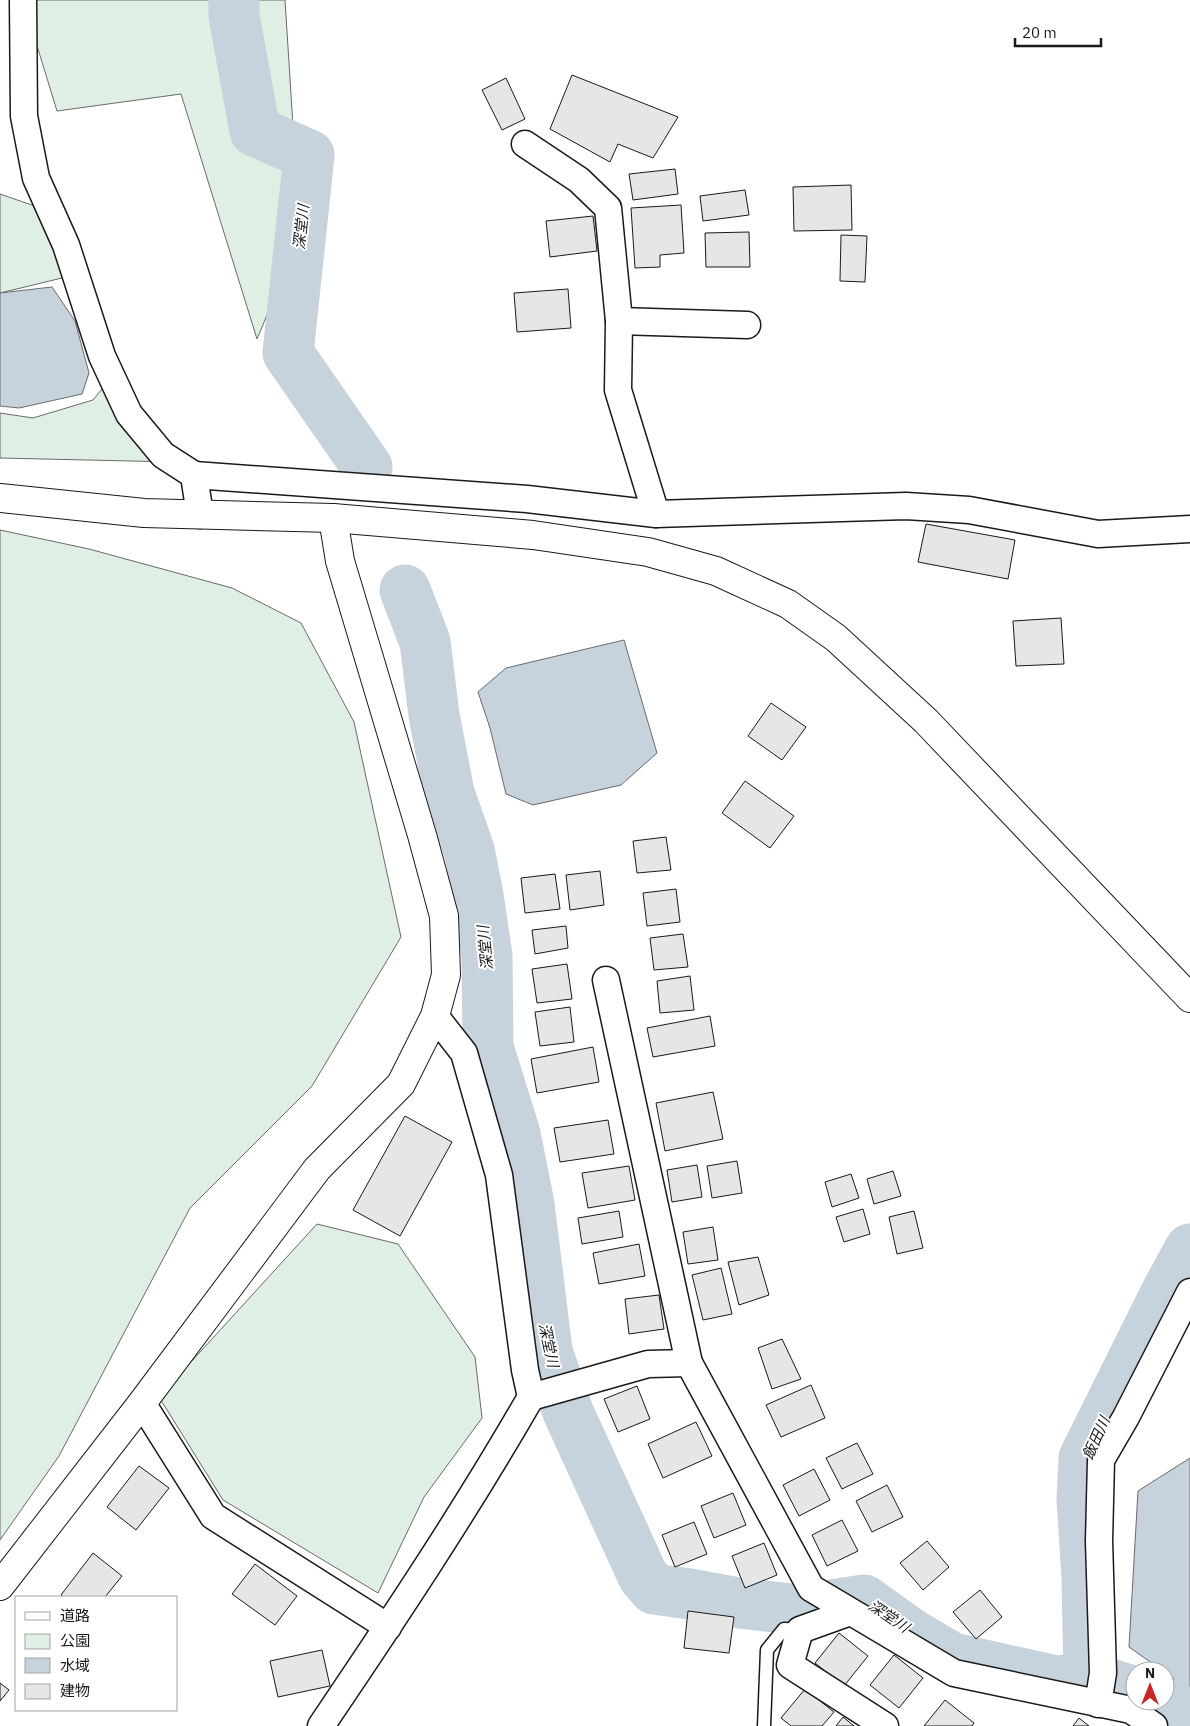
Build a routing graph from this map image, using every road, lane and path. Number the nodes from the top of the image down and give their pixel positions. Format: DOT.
graph roads {
  1 [pos="23,0"];
  2 [pos="525,144"];
  3 [pos="619,320"];
  4 [pos="747,325"];
  5 [pos="194,475"];
  6 [pos="0,498"];
  7 [pos="656,514"];
  8 [pos="200,515"];
  9 [pos="332,518"];
  10 [pos="1190,529"];
  11 [pos="606,980"];
  12 [pos="1190,998"];
  13 [pos="435,1016"];
  14 [pos="1190,1292"];
  15 [pos="689,1363"];
  16 [pos="531,1397"];
  17 [pos="142,1404"];
  18 [pos="0,1586"];
  19 [pos="850,1612"];
  20 [pos="388,1627"];
  21 [pos="800,1630"];
  22 [pos="1101,1690"];
  23 [pos="320,1726"];
  24 [pos="764,1726"];
  25 [pos="885,1726"];
  26 [pos="1154,1726"];
  1 -- 5 [label="street"];
  2 -- 3 [label="street"];
  3 -- 4 [label="street"];
  3 -- 7 [label="street"];
  5 -- 7 [label="street"];
  5 -- 8 [label="street"];
  6 -- 8 [label="street"];
  7 -- 10 [label="street"];
  8 -- 9 [label="street"];
  9 -- 12 [label="street"];
  9 -- 13 [label="street"];
  11 -- 15 [label="street"];
  13 -- 16 [label="street"];
  13 -- 17 [label="street"];
  14 -- 22 [label="street"];
  15 -- 16 [label="street"];
  15 -- 19 [label="street"];
  16 -- 20 [label="street"];
  17 -- 18 [label="street"];
  17 -- 20 [label="street"];
  19 -- 21 [label="street"];
  19 -- 22 [label="street"];
  20 -- 23 [label="street"];
  21 -- 24 [label="lane"];
  21 -- 25 [label="street"];
  22 -- 26 [label="street"];
}
